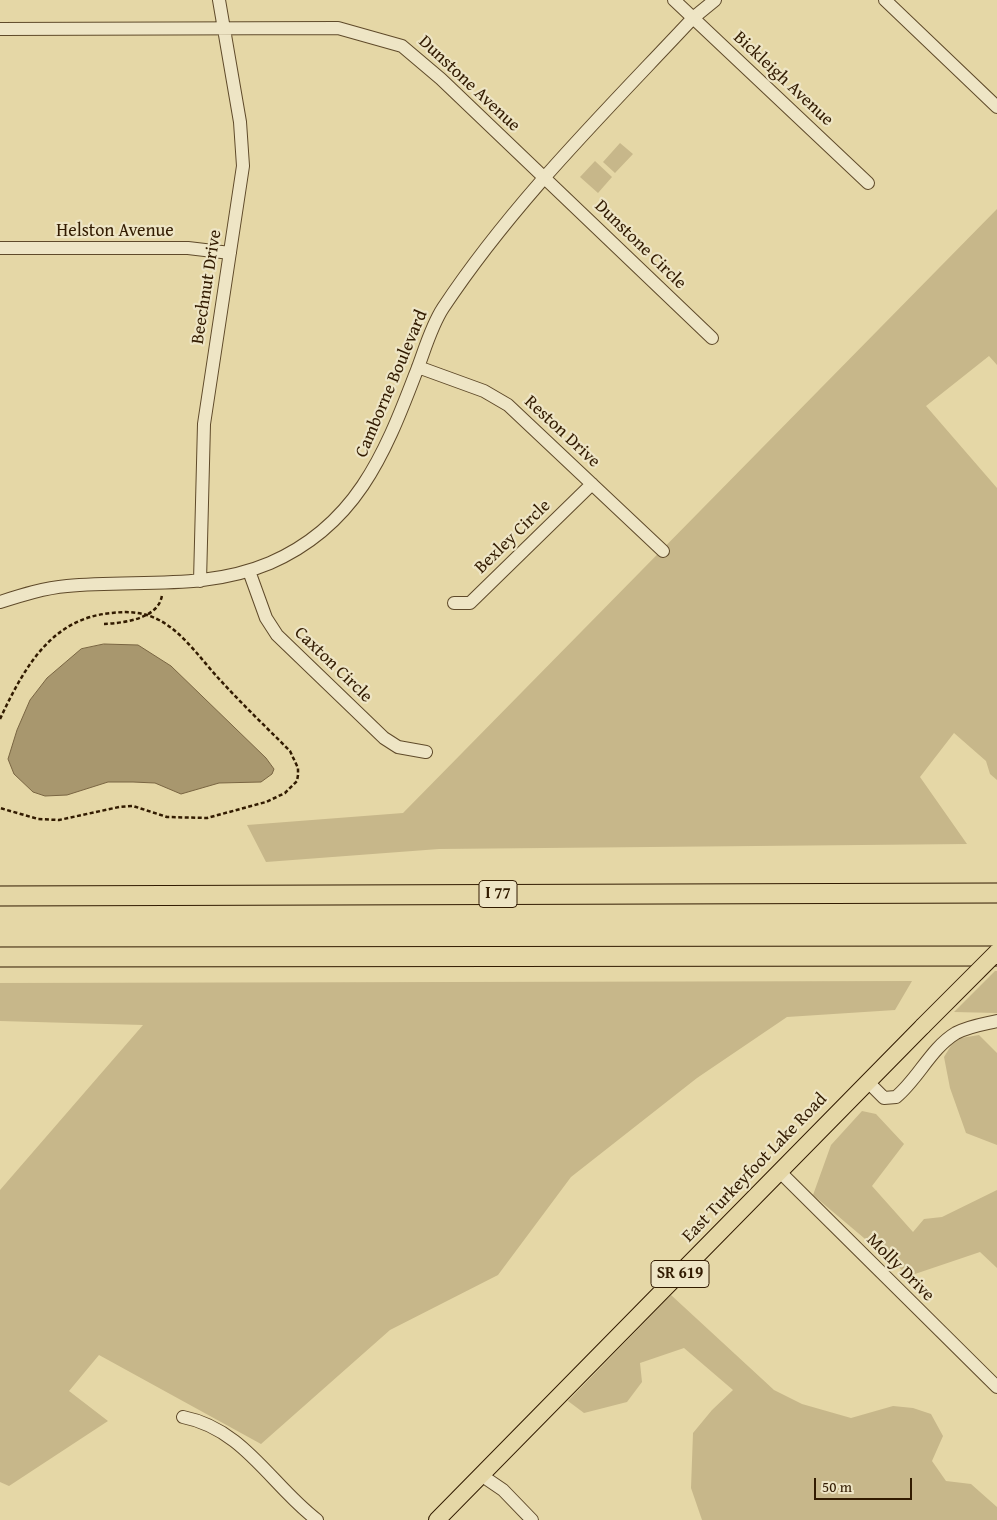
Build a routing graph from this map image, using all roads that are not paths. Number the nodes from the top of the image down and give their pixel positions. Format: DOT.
graph roads {
  1 [pos="219,0"];
  2 [pos="674,0"];
  3 [pos="702,0"];
  4 [pos="715,0"];
  5 [pos="885,0"];
  6 [pos="693,18"];
  7 [pos="224,28"];
  8 [pos="0,30"];
  9 [pos="997,107"];
  10 [pos="544,178"];
  11 [pos="868,182"];
  12 [pos="0,248"];
  13 [pos="230,253"];
  14 [pos="712,338"];
  15 [pos="418,367"];
  16 [pos="592,484"];
  17 [pos="663,551"];
  18 [pos="248,571"];
  19 [pos="200,581"];
  20 [pos="0,602"];
  21 [pos="454,603"];
  22 [pos="426,752"];
  23 [pos="997,893"];
  24 [pos="0,896"];
  25 [pos="997,954"];
  26 [pos="0,957"];
  27 [pos="997,1021"];
  28 [pos="868,1082"];
  29 [pos="780,1172"];
  30 [pos="997,1387"];
  31 [pos="183,1417"];
  32 [pos="481,1475"];
  33 [pos="317,1520"];
  34 [pos="436,1520"];
  35 [pos="532,1520"];
  1 -- 7 [label="street, Beechnut Drive"];
  2 -- 6 [label="street, Bickleigh Avenue"];
  3 -- 6 [label="street, Camborne Boulevard"];
  4 -- 6 [label="street, Camborne Boulevard"];
  5 -- 9 [label="street"];
  6 -- 10 [label="street, Camborne Boulevard"];
  6 -- 11 [label="street, Bickleigh Avenue"];
  7 -- 8 [label="street, Dunstone Avenue"];
  7 -- 10 [label="street, Dunstone Avenue"];
  7 -- 13 [label="street, Beechnut Drive"];
  10 -- 14 [label="street, Dunstone Circle"];
  10 -- 15 [label="street, Camborne Boulevard"];
  12 -- 13 [label="street, Helston Avenue"];
  13 -- 19 [label="street, Beechnut Drive"];
  15 -- 16 [label="street, Reston Drive"];
  15 -- 18 [label="street, Camborne Boulevard"];
  16 -- 17 [label="street, Reston Drive"];
  16 -- 21 [label="street, Bexley Circle"];
  18 -- 19 [label="street, Camborne Boulevard"];
  18 -- 22 [label="street, Caxton Circle"];
  19 -- 20 [label="street, Camborne Boulevard"];
  23 -- 24 [label="highway, I 77"];
  25 -- 26 [label="highway"];
  25 -- 28 [label="main road, East Turkeyfoot Lake Road / SR 619, bridge"];
  27 -- 28 [label="street"];
  28 -- 29 [label="main road, East Turkeyfoot Lake Road / SR 619"];
  29 -- 30 [label="street, Molly Drive"];
  29 -- 32 [label="main road, East Turkeyfoot Lake Road / SR 619"];
  31 -- 33 [label="street"];
  32 -- 34 [label="main road, East Turkeyfoot Lake Road / SR 619"];
  32 -- 35 [label="street"];
}
